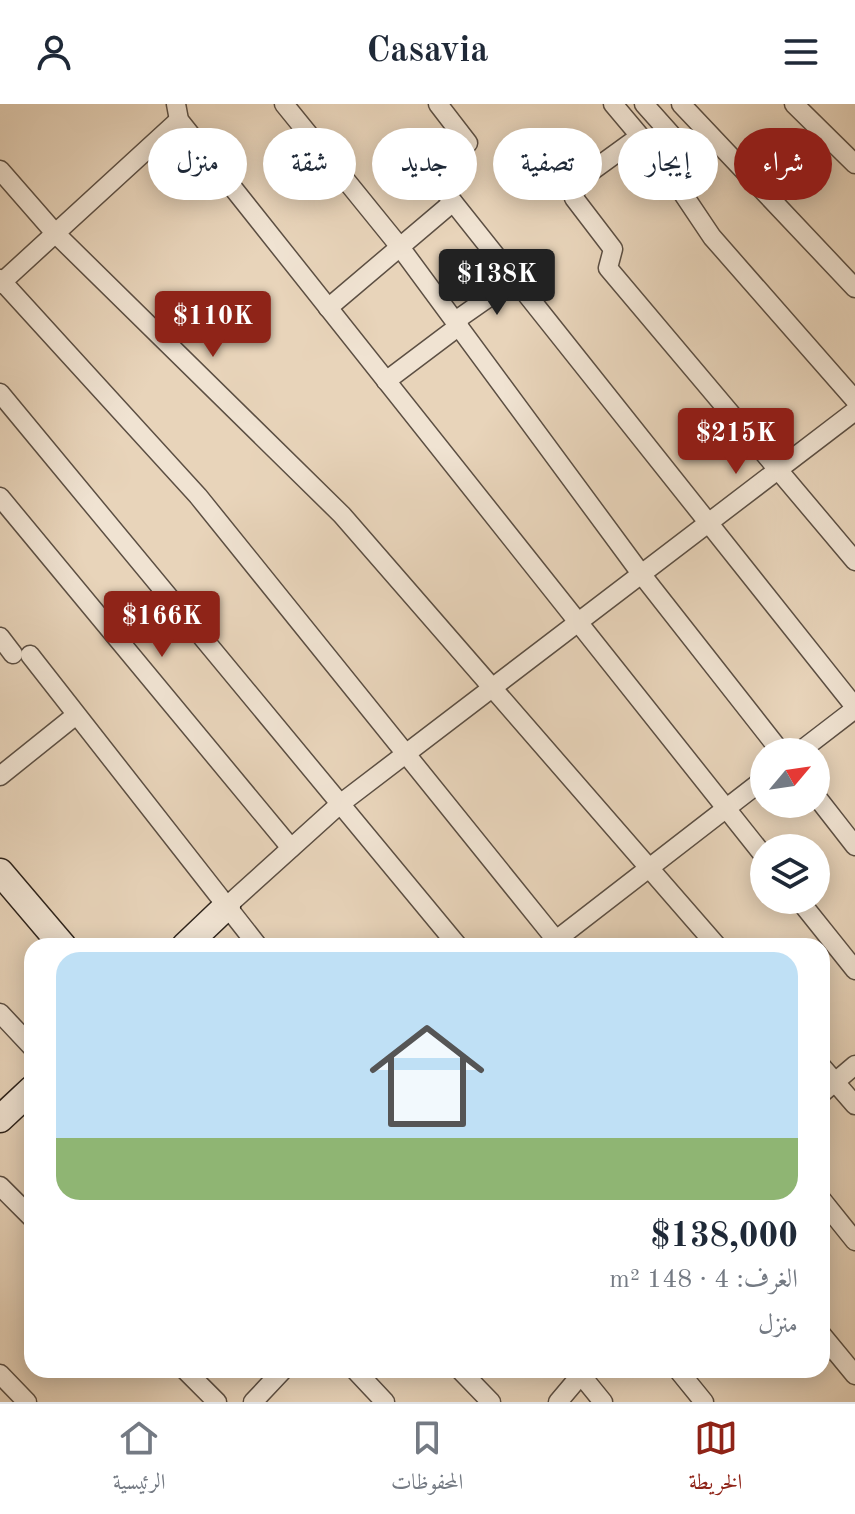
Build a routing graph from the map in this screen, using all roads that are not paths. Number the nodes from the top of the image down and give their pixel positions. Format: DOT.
graph roads {
  1 [pos="284,104"];
  2 [pos="438,104"];
  3 [pos="613,104"];
  4 [pos="644,104"];
  5 [pos="681,104"];
  6 [pos="794,104"];
  7 [pos="177,112"];
  8 [pos="633,128"];
  9 [pos="665,128"];
  10 [pos="618,152"];
  11 [pos="855,164"];
  12 [pos="0,170"];
  13 [pos="687,200"];
  14 [pos="453,202"];
  15 [pos="55,233"];
  16 [pos="400,247"];
  17 [pos="515,279"];
  18 [pos="1,281"];
  19 [pos="855,288"];
  20 [pos="328,308"];
  21 [pos="457,324"];
  22 [pos="386,381"];
  23 [pos="0,393"];
  24 [pos="855,400"];
  25 [pos="855,411"];
  26 [pos="779,470"];
  27 [pos="0,497"];
  28 [pos="709,524"];
  29 [pos="855,561"];
  30 [pos="642,575"];
  31 [pos="579,623"];
  32 [pos="0,637"];
  33 [pos="493,688"];
  34 [pos="855,708"];
  35 [pos="76,715"];
  36 [pos="770,738"];
  37 [pos="817,738"];
  38 [pos="406,754"];
  39 [pos="0,776"];
  40 [pos="750,790"];
  41 [pos="340,804"];
  42 [pos="726,808"];
  43 [pos="830,814"];
  44 [pos="750,838"];
  45 [pos="855,846"];
  46 [pos="291,848"];
  47 [pos="649,868"];
  48 [pos="0,872"];
  49 [pos="227,906"];
  50 [pos="810,914"];
  51 [pos="56,938"];
  52 [pos="193,938"];
  53 [pos="252,938"];
  54 [pos="451,938"];
  55 [pos="552,938"];
  56 [pos="562,938"];
  57 [pos="710,938"];
  58 [pos="829,938"];
  59 [pos="830,939"];
  60 [pos="855,970"];
  61 [pos="0,1013"];
  62 [pos="24,1038"];
  63 [pos="855,1065"];
  64 [pos="830,1087"];
  65 [pos="830,1089"];
  66 [pos="24,1096"];
  67 [pos="855,1105"];
  68 [pos="0,1119"];
  69 [pos="0,1186"];
  70 [pos="24,1210"];
  71 [pos="830,1210"];
  72 [pos="855,1241"];
  73 [pos="830,1345"];
  74 [pos="0,1374"];
  75 [pos="855,1375"];
  76 [pos="193,1378"];
  77 [pos="276,1378"];
  78 [pos="362,1378"];
  79 [pos="468,1378"];
  80 [pos="576,1378"];
  81 [pos="585,1378"];
  82 [pos="684,1378"];
  83 [pos="27,1402"];
  84 [pos="217,1402"];
  85 [pos="253,1402"];
  86 [pos="385,1402"];
  87 [pos="491,1402"];
  88 [pos="558,1402"];
  89 [pos="603,1402"];
  90 [pos="704,1402"];
  1 -- 16 [label="street"];
  2 -- 14 [label="street"];
  3 -- 8 [label="street"];
  4 -- 9 [label="street"];
  5 -- 19 [label="street"];
  6 -- 11 [label="street"];
  7 -- 15 [label="street"];
  7 -- 20 [label="street"];
  10 -- 26 [label="street"];
  12 -- 15 [label="street"];
  13 -- 24 [label="street"];
  14 -- 16 [label="street"];
  14 -- 17 [label="street"];
  15 -- 18 [label="street"];
  15 -- 33 [label="street"];
  16 -- 20 [label="street"];
  16 -- 21 [label="street"];
  17 -- 21 [label="street"];
  17 -- 28 [label="street"];
  18 -- 38 [label="street"];
  20 -- 22 [label="street"];
  21 -- 22 [label="street"];
  21 -- 30 [label="street"];
  22 -- 31 [label="street"];
  23 -- 41 [label="street"];
  25 -- 26 [label="street"];
  26 -- 28 [label="street"];
  26 -- 29 [label="street"];
  27 -- 46 [label="street"];
  28 -- 30 [label="street"];
  28 -- 34 [label="street"];
  30 -- 31 [label="street"];
  30 -- 36 [label="street"];
  31 -- 33 [label="street"];
  31 -- 42 [label="street"];
  32 -- 35 [label="street"];
  33 -- 38 [label="street"];
  33 -- 47 [label="street"];
  34 -- 37 [label="street"];
  35 -- 39 [label="street"];
  35 -- 49 [label="street"];
  38 -- 41 [label="street"];
  38 -- 55 [label="street"];
  40 -- 42 [label="street"];
  41 -- 46 [label="street"];
  41 -- 54 [label="street"];
  42 -- 44 [label="street"];
  42 -- 47 [label="street"];
  43 -- 45 [label="street"];
  46 -- 49 [label="street"];
  47 -- 56 [label="street"];
  47 -- 57 [label="street"];
  48 -- 51 [label="street"];
  49 -- 52 [label="street"];
  49 -- 53 [label="street"];
  50 -- 58 [label="street"];
  59 -- 60 [label="street"];
  61 -- 62 [label="street"];
  63 -- 64 [label="street"];
  65 -- 67 [label="street"];
  66 -- 68 [label="street"];
  69 -- 70 [label="street"];
  71 -- 72 [label="street"];
  73 -- 75 [label="street"];
  74 -- 83 [label="street"];
  76 -- 84 [label="street"];
  77 -- 85 [label="street"];
  78 -- 86 [label="street"];
  79 -- 87 [label="street"];
  80 -- 88 [label="street"];
  81 -- 89 [label="street"];
  82 -- 90 [label="street"];
}
